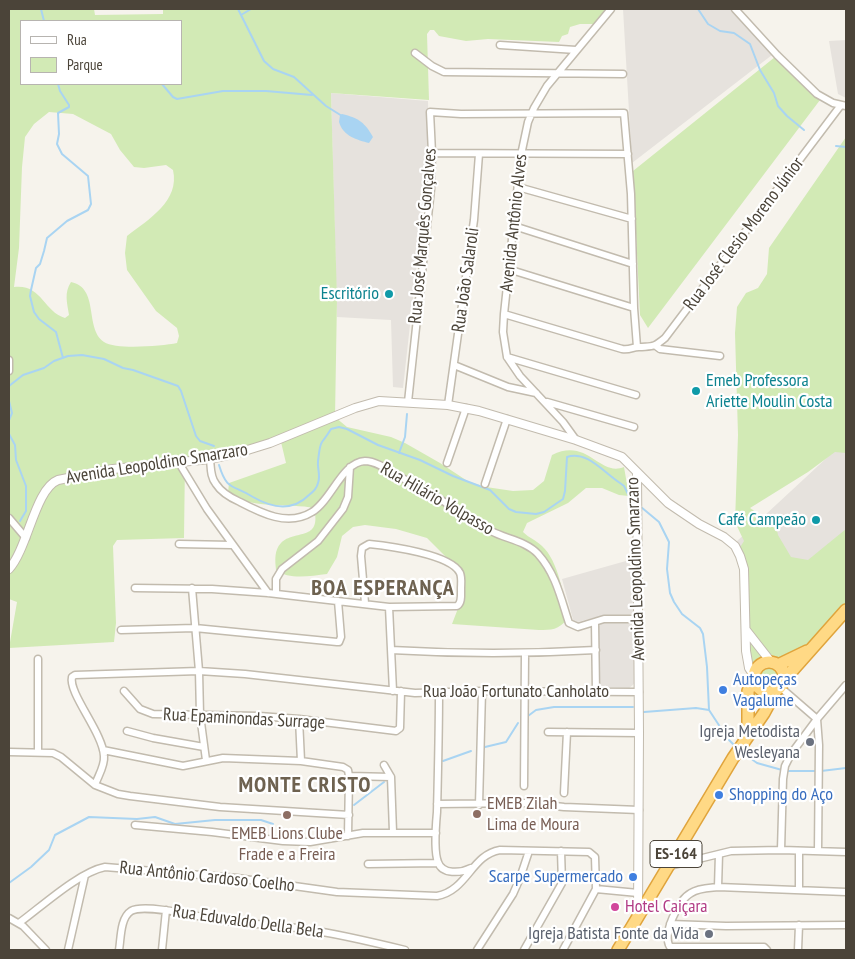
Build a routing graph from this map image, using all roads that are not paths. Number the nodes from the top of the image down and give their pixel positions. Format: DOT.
graph roads {
  1 [pos="610,9"];
  2 [pos="735,9"];
  3 [pos="500,45"];
  4 [pos="576,50"];
  5 [pos="415,53"];
  6 [pos="557,74"];
  7 [pos="623,74"];
  8 [pos="844,106"];
  9 [pos="532,113"];
  10 [pos="432,154"];
  11 [pos="479,154"];
  12 [pos="628,154"];
  13 [pos="521,155"];
  14 [pos="518,187"];
  15 [pos="632,219"];
  16 [pos="514,226"];
  17 [pos="633,264"];
  18 [pos="508,269"];
  19 [pos="634,308"];
  20 [pos="504,314"];
  21 [pos="656,346"];
  22 [pos="637,347"];
  23 [pos="720,356"];
  24 [pos="507,358"];
  25 [pos="9,360"];
  26 [pos="454,365"];
  27 [pos="9,371"];
  28 [pos="537,393"];
  29 [pos="636,395"];
  30 [pos="408,402"];
  31 [pos="546,402"];
  32 [pos="448,405"];
  33 [pos="466,408"];
  34 [pos="507,419"];
  35 [pos="634,427"];
  36 [pos="576,440"];
  37 [pos="210,459"];
  38 [pos="179,462"];
  39 [pos="447,463"];
  40 [pos="350,467"];
  41 [pos="637,474"];
  42 [pos="485,484"];
  43 [pos="9,518"];
  44 [pos="26,538"];
  45 [pos="179,544"];
  46 [pos="232,545"];
  47 [pos="9,569"];
  48 [pos="135,588"];
  49 [pos="192,588"];
  50 [pos="268,593"];
  51 [pos="276,594"];
  52 [pos="338,601"];
  53 [pos="365,604"];
  54 [pos="389,607"];
  55 [pos="846,610"];
  56 [pos="637,619"];
  57 [pos="594,622"];
  58 [pos="195,628"];
  59 [pos="121,630"];
  60 [pos="746,630"];
  61 [pos="813,648"];
  62 [pos="391,650"];
  63 [pos="596,650"];
  64 [pos="525,654"];
  65 [pos="38,659"];
  66 [pos="775,664"];
  67 [pos="199,671"];
  68 [pos="754,677"];
  69 [pos="846,685"];
  70 [pos="780,686"];
  71 [pos="393,690"];
  72 [pos="124,691"];
  73 [pos="482,691"];
  74 [pos="401,692"];
  75 [pos="439,692"];
  76 [pos="524,692"];
  77 [pos="596,692"];
  78 [pos="639,692"];
  79 [pos="200,715"];
  80 [pos="299,718"];
  81 [pos="817,719"];
  82 [pos="127,731"];
  83 [pos="548,732"];
  84 [pos="567,732"];
  85 [pos="639,733"];
  86 [pos="745,739"];
  87 [pos="204,747"];
  88 [pos="103,750"];
  89 [pos="9,752"];
  90 [pos="38,752"];
  91 [pos="206,760"];
  92 [pos="301,761"];
  93 [pos="384,765"];
  94 [pos="349,776"];
  95 [pos="391,777"];
  96 [pos="94,785"];
  97 [pos="524,786"];
  98 [pos="564,793"];
  99 [pos="437,804"];
  100 [pos="479,805"];
  101 [pos="639,810"];
  102 [pos="348,815"];
  103 [pos="136,825"];
  104 [pos="393,832"];
  105 [pos="436,833"];
  106 [pos="348,836"];
  107 [pos="781,850"];
  108 [pos="529,851"];
  109 [pos="561,851"];
  110 [pos="799,851"];
  111 [pos="818,851"];
  112 [pos="846,852"];
  113 [pos="719,854"];
  114 [pos="438,863"];
  115 [pos="368,864"];
  116 [pos="670,866"];
  117 [pos="474,867"];
  118 [pos="85,875"];
  119 [pos="718,887"];
  120 [pos="596,889"];
  121 [pos="799,890"];
  122 [pos="638,892"];
  123 [pos="846,892"];
  124 [pos="166,910"];
  125 [pos="638,917"];
  126 [pos="9,918"];
  127 [pos="19,923"];
  128 [pos="670,924"];
  129 [pos="799,925"];
  130 [pos="846,926"];
  131 [pos="720,949"];
  132 [pos="46,950"];
  133 [pos="68,950"];
  134 [pos="119,950"];
  135 [pos="162,950"];
  136 [pos="405,950"];
  137 [pos="478,950"];
  138 [pos="524,950"];
  139 [pos="563,950"];
  140 [pos="618,950"];
  141 [pos="766,950"];
  142 [pos="798,950"];
  1 -- 4 [label="street, Avenida Antônio Alves"];
  2 -- 8 [label="street"];
  3 -- 4 [label="street"];
  4 -- 6 [label="street, Avenida Antônio Alves"];
  5 -- 6 [label="street"];
  6 -- 7 [label="street"];
  6 -- 9 [label="street, Avenida Antônio Alves"];
  8 -- 21 [label="street, Rua José Clesio Moreno Júnior"];
  9 -- 10 [label="street, Rua José Marquês Gonçalves"];
  9 -- 12 [label="street"];
  9 -- 13 [label="street, Avenida Antônio Alves"];
  10 -- 11 [label="street"];
  10 -- 30 [label="street, Rua José Marquês Gonçalves"];
  11 -- 13 [label="street"];
  11 -- 26 [label="street, Rua João Salaroli"];
  12 -- 13 [label="street"];
  12 -- 15 [label="street"];
  13 -- 14 [label="street, Avenida Antônio Alves"];
  14 -- 15 [label="street"];
  14 -- 16 [label="street, Avenida Antônio Alves"];
  15 -- 17 [label="street"];
  16 -- 17 [label="street"];
  16 -- 18 [label="street, Avenida Antônio Alves"];
  17 -- 19 [label="street"];
  18 -- 19 [label="street"];
  18 -- 20 [label="street, Avenida Antônio Alves"];
  19 -- 22 [label="street"];
  20 -- 22 [label="street"];
  20 -- 24 [label="street, Avenida Antônio Alves"];
  21 -- 22 [label="street"];
  21 -- 23 [label="street"];
  24 -- 28 [label="street, Avenida Antônio Alves"];
  24 -- 29 [label="street"];
  25 -- 27 [label="street"];
  26 -- 28 [label="street"];
  26 -- 32 [label="street, Rua João Salaroli"];
  28 -- 31 [label="street, Avenida Antônio Alves"];
  30 -- 32 [label="street, Avenida Leopoldino Smarzaro"];
  30 -- 37 [label="street, Avenida Leopoldino Smarzaro"];
  31 -- 35 [label="street"];
  31 -- 36 [label="street, Avenida Antônio Alves"];
  32 -- 33 [label="street, Avenida Leopoldino Smarzaro"];
  33 -- 34 [label="street, Avenida Leopoldino Smarzaro"];
  33 -- 39 [label="street"];
  34 -- 36 [label="street, Avenida Leopoldino Smarzaro"];
  34 -- 42 [label="street"];
  36 -- 41 [label="street, Avenida Leopoldino Smarzaro"];
  37 -- 38 [label="street, Avenida Leopoldino Smarzaro"];
  37 -- 40 [label="street"];
  38 -- 44 [label="street, Avenida Leopoldino Smarzaro"];
  38 -- 46 [label="street"];
  40 -- 51 [label="street"];
  40 -- 57 [label="street, Rua Hilário Volpasso"];
  41 -- 56 [label="street, Avenida Leopoldino Smarzaro"];
  41 -- 60 [label="street"];
  43 -- 44 [label="street"];
  44 -- 47 [label="street"];
  45 -- 46 [label="street"];
  46 -- 50 [label="street"];
  48 -- 49 [label="street"];
  49 -- 50 [label="street"];
  49 -- 58 [label="street"];
  50 -- 51 [label="street"];
  51 -- 52 [label="street"];
  52 -- 53 [label="street"];
  52 -- 58 [label="street"];
  53 -- 54 [label="street"];
  53 -- 54 [label="street"];
  54 -- 62 [label="street"];
  55 -- 61 [label="highway, ES-164"];
  56 -- 57 [label="street, Rua Hilário Volpasso"];
  56 -- 78 [label="street, Avenida Leopoldino Smarzaro"];
  57 -- 63 [label="street"];
  58 -- 59 [label="street"];
  58 -- 67 [label="street"];
  60 -- 66 [label="street"];
  60 -- 68 [label="street"];
  61 -- 66 [label="highway, ES-164"];
  61 -- 70 [label="highway, ES-164"];
  62 -- 64 [label="street"];
  62 -- 71 [label="street"];
  63 -- 64 [label="street"];
  63 -- 77 [label="street"];
  64 -- 76 [label="street"];
  65 -- 90 [label="street"];
  66 -- 68 [label="highway, ES-164"];
  66 -- 70 [label="highway"];
  67 -- 71 [label="street, Rua João Fortunato Canholato"];
  67 -- 79 [label="street"];
  67 -- 88 [label="street, Rua João Fortunato Canholato"];
  68 -- 70 [label="highway"];
  68 -- 86 [label="highway"];
  69 -- 81 [label="street"];
  70 -- 81 [label="street"];
  70 -- 86 [label="highway, ES-164"];
  71 -- 74 [label="street, Rua João Fortunato Canholato"];
  72 -- 79 [label="street, Rua Epaminondas Surrage"];
  73 -- 75 [label="street, Rua João Fortunato Canholato"];
  73 -- 76 [label="street, Rua João Fortunato Canholato"];
  73 -- 100 [label="street"];
  74 -- 75 [label="street, Rua João Fortunato Canholato"];
  74 -- 80 [label="street, Rua Epaminondas Surrage"];
  75 -- 99 [label="street"];
  76 -- 77 [label="street, Rua João Fortunato Canholato"];
  76 -- 97 [label="street"];
  77 -- 78 [label="street, Rua João Fortunato Canholato"];
  78 -- 85 [label="street, Avenida Leopoldino Smarzaro"];
  79 -- 80 [label="street, Rua Epaminondas Surrage"];
  79 -- 87 [label="street"];
  80 -- 92 [label="street"];
  81 -- 107 [label="street"];
  81 -- 111 [label="street"];
  82 -- 87 [label="street"];
  83 -- 84 [label="street"];
  84 -- 85 [label="street"];
  84 -- 98 [label="street"];
  85 -- 101 [label="street, Avenida Leopoldino Smarzaro"];
  86 -- 116 [label="highway, ES-164"];
  87 -- 91 [label="street"];
  88 -- 91 [label="street"];
  88 -- 96 [label="street"];
  89 -- 90 [label="street"];
  90 -- 96 [label="street"];
  91 -- 92 [label="street"];
  92 -- 94 [label="street"];
  93 -- 95 [label="street"];
  94 -- 95 [label="street"];
  94 -- 102 [label="street"];
  95 -- 104 [label="street"];
  96 -- 102 [label="street"];
  99 -- 100 [label="street"];
  99 -- 105 [label="street"];
  100 -- 101 [label="street"];
  101 -- 122 [label="street, Avenida Leopoldino Smarzaro"];
  102 -- 106 [label="street"];
  103 -- 106 [label="street"];
  104 -- 105 [label="street"];
  104 -- 106 [label="street"];
  105 -- 114 [label="street"];
  107 -- 110 [label="street"];
  107 -- 113 [label="street"];
  108 -- 109 [label="street, Rua Antônio Cardoso Coelho"];
  108 -- 117 [label="street, Rua Antônio Cardoso Coelho"];
  108 -- 137 [label="street"];
  109 -- 120 [label="street, Rua Antônio Cardoso Coelho"];
  109 -- 138 [label="street"];
  110 -- 111 [label="street"];
  110 -- 121 [label="street"];
  111 -- 112 [label="street"];
  113 -- 116 [label="street"];
  113 -- 119 [label="street"];
  114 -- 115 [label="street"];
  114 -- 117 [label="street"];
  116 -- 125 [label="highway, ES-164"];
  117 -- 118 [label="street, Rua Antônio Cardoso Coelho"];
  118 -- 127 [label="street, Rua Antônio Cardoso Coelho"];
  118 -- 133 [label="street"];
  119 -- 121 [label="street"];
  119 -- 128 [label="street"];
  120 -- 122 [label="street"];
  120 -- 139 [label="street"];
  121 -- 123 [label="street"];
  122 -- 125 [label="street, Avenida Leopoldino Smarzaro"];
  124 -- 134 [label="street, Rua Eduvaldo Della Bela"];
  124 -- 135 [label="street"];
  124 -- 136 [label="street, Rua Eduvaldo Della Bela"];
  125 -- 140 [label="highway, ES-164"];
  126 -- 127 [label="street"];
  127 -- 132 [label="street"];
  128 -- 129 [label="street"];
  128 -- 131 [label="street"];
  129 -- 130 [label="street"];
  129 -- 142 [label="street"];
  131 -- 141 [label="street"];
}
